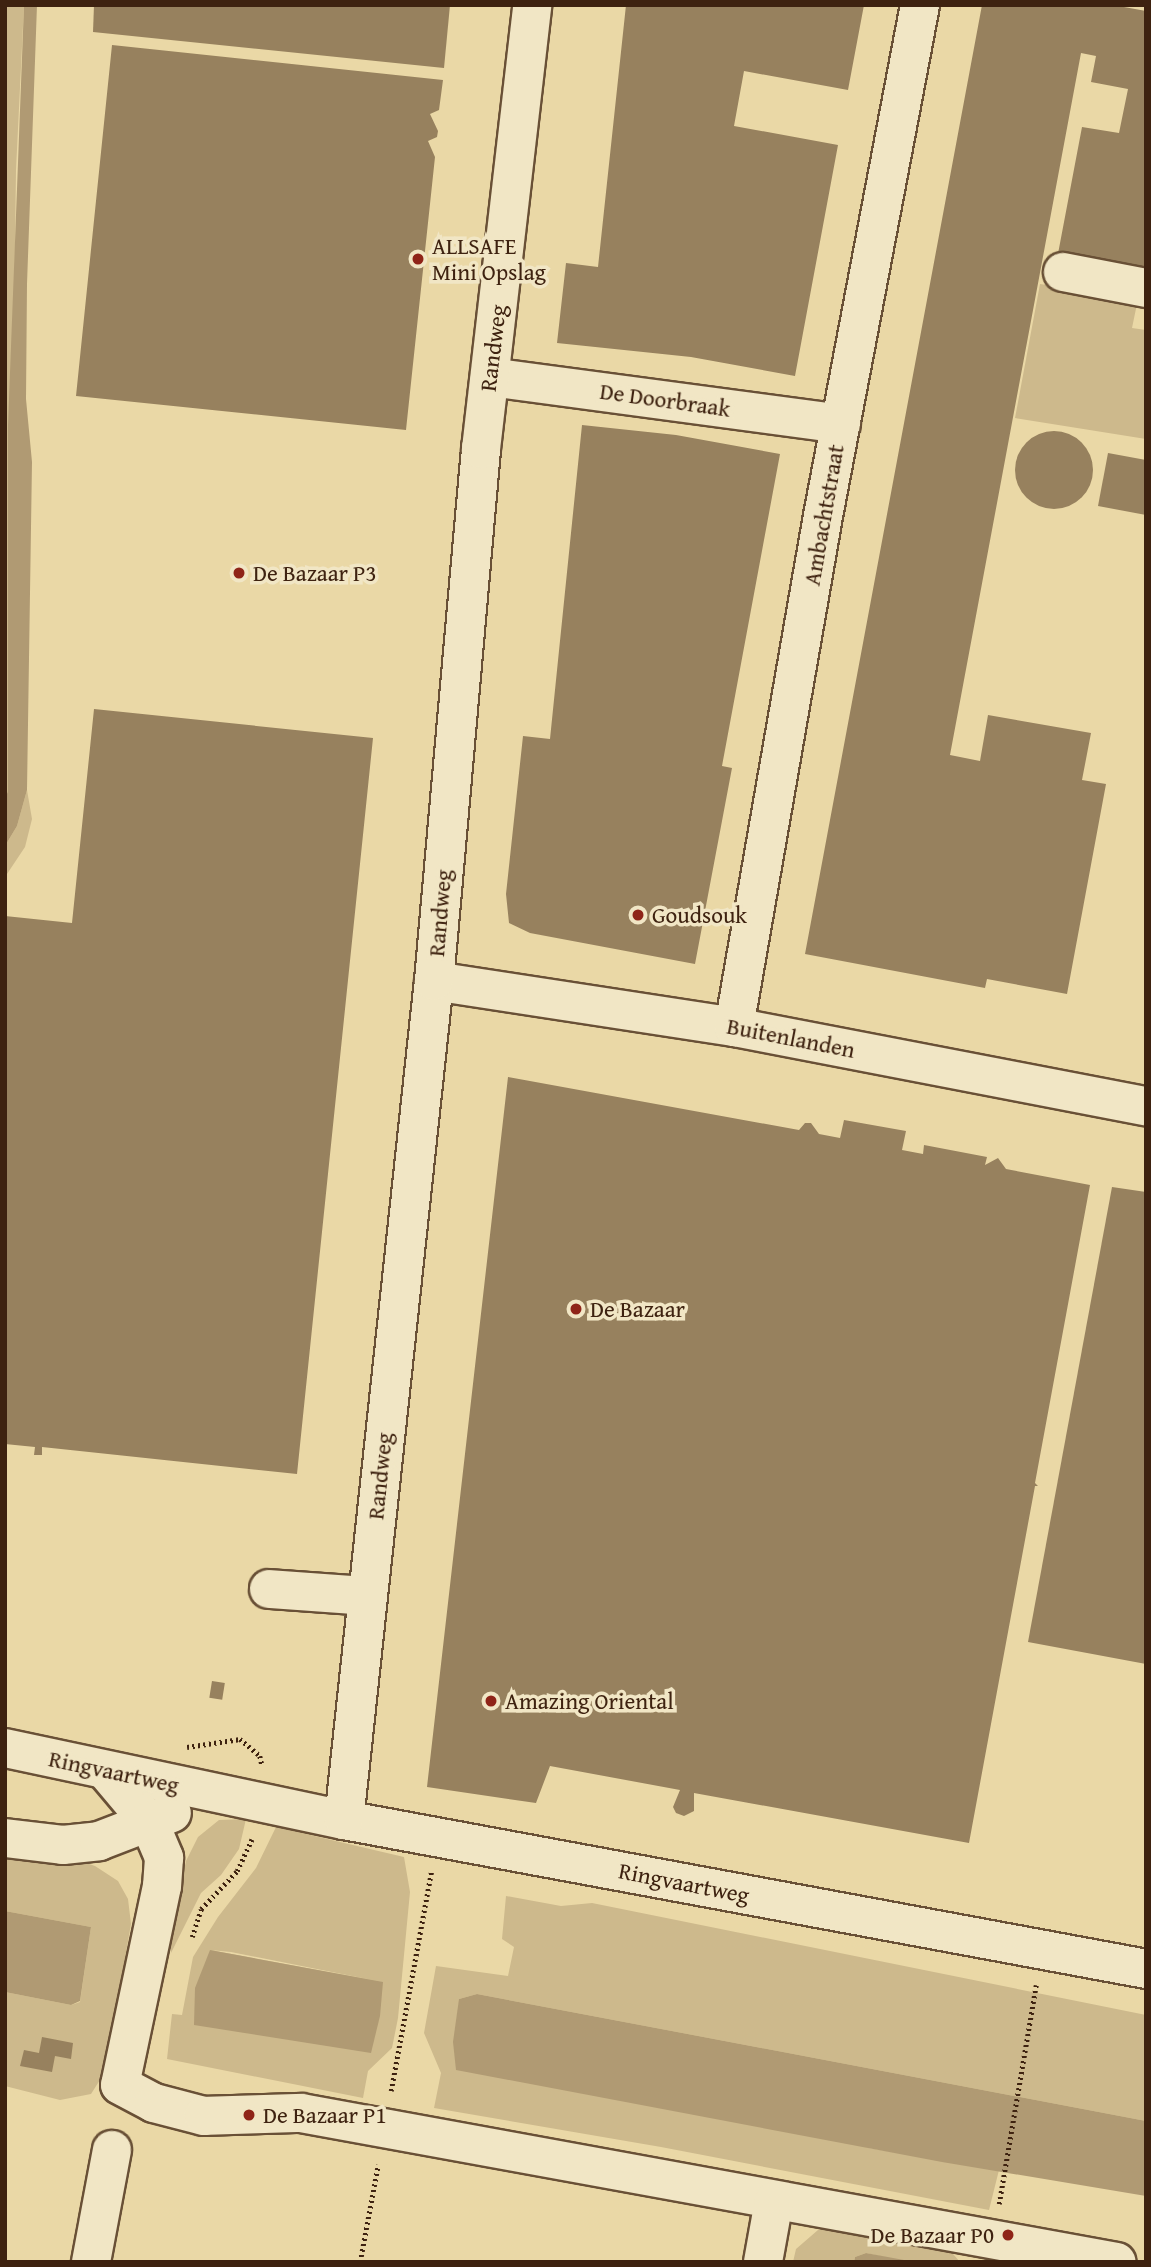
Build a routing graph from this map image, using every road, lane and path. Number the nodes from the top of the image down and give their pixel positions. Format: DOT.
graph roads {
  1 [pos="533,5"];
  2 [pos="920,5"];
  3 [pos="1063,272"];
  4 [pos="1146,288"];
  5 [pos="490,376"];
  6 [pos="841,424"];
  7 [pos="433,981"];
  8 [pos="734,1027"];
  9 [pos="1145,1101"];
  10 [pos="269,1589"];
  11 [pos="367,1596"];
  12 [pos="5,1748"];
  13 [pos="106,1771"];
  14 [pos="222,1795"];
  15 [pos="344,1820"];
  16 [pos="149,1822"];
  17 [pos="438,1837"];
  18 [pos="5,1838"];
  19 [pos="1041,1950"];
  20 [pos="1146,1969"];
  21 [pos="384,2129"];
  22 [pos="112,2150"];
  23 [pos="1001,2194"];
  24 [pos="774,2201"];
  25 [pos="980,2249"];
  26 [pos="91,2262"];
  27 [pos="360,2262"];
  28 [pos="763,2262"];
  29 [pos="1116,2262"];
  1 -- 5 [label="street, Randweg"];
  2 -- 6 [label="street, Ambachtstraat"];
  3 -- 4 [label="street"];
  5 -- 6 [label="street, De Doorbraak"];
  5 -- 7 [label="street, Randweg"];
  6 -- 8 [label="street, Ambachtstraat"];
  7 -- 8 [label="street, Buitenlanden"];
  7 -- 11 [label="street, Randweg"];
  8 -- 9 [label="street, Buitenlanden"];
  10 -- 11 [label="street"];
  11 -- 15 [label="street, Randweg"];
  12 -- 13 [label="street, Ringvaartweg"];
  13 -- 14 [label="street, Ringvaartweg"];
  13 -- 16 [label="street"];
  14 -- 15 [label="street, Ringvaartweg"];
  14 -- 16 [label="street, Ringvaartweg"];
  15 -- 17 [label="street, Ringvaartweg"];
  16 -- 18 [label="street, Ringvaartweg"];
  16 -- 21 [label="street"];
  17 -- 19 [label="street, Ringvaartweg"];
  17 -- 21 [label="path"];
  19 -- 20 [label="street, Ringvaartweg"];
  19 -- 23 [label="path"];
  21 -- 24 [label="street"];
  21 -- 27 [label="path"];
  22 -- 26 [label="street"];
  24 -- 25 [label="street"];
  24 -- 28 [label="street"];
  25 -- 29 [label="street"];
}
